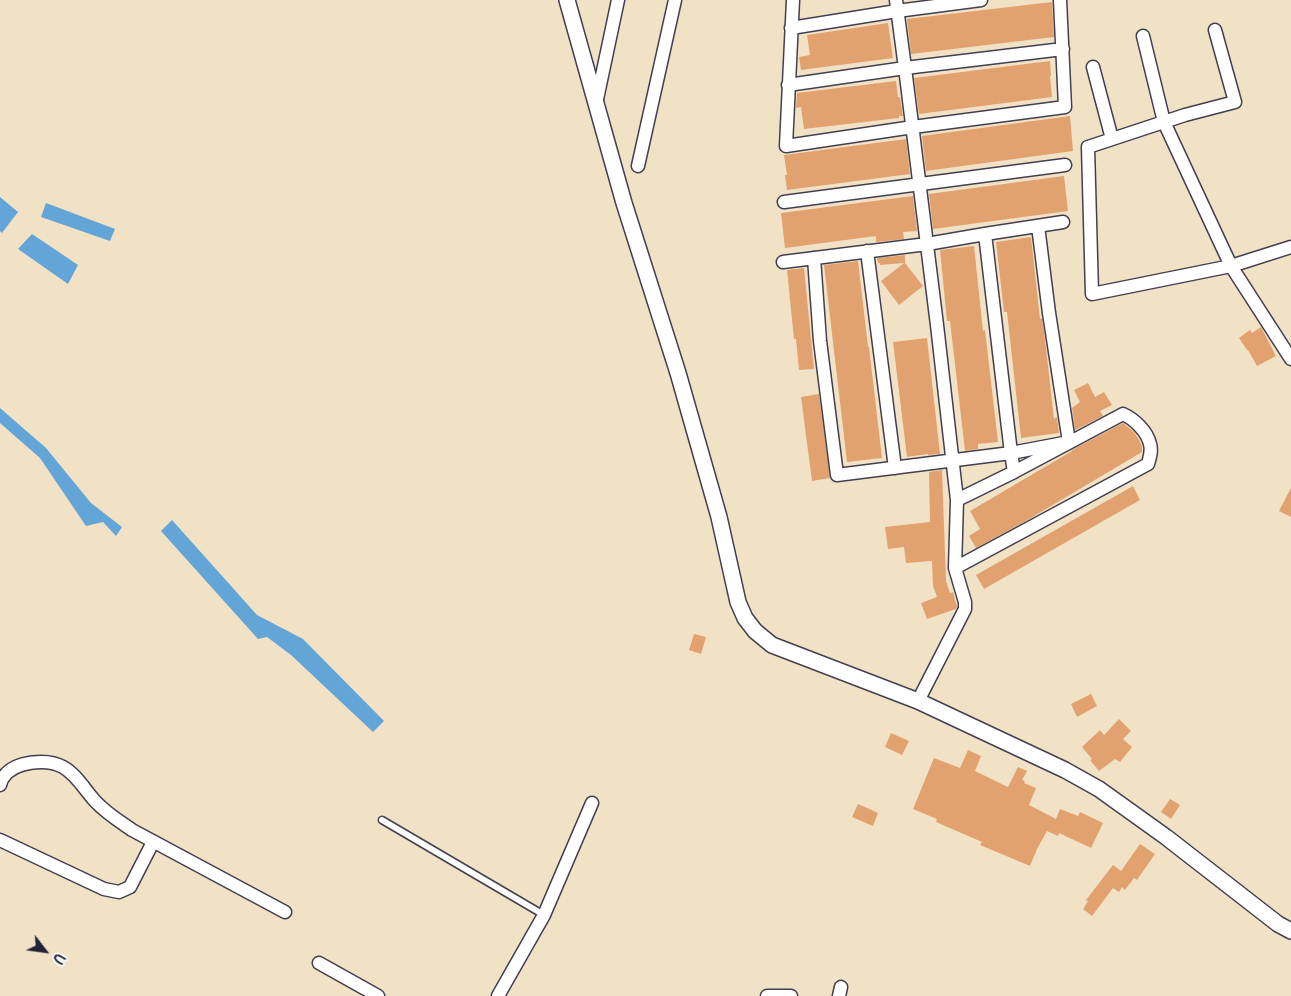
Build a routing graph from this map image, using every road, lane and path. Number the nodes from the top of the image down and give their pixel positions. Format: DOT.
graph roads {
  1 [pos="567,0"];
  2 [pos="618,0"];
  3 [pos="675,0"];
  4 [pos="793,0"];
  5 [pos="981,0"];
  6 [pos="1060,0"];
  7 [pos="896,6"];
  8 [pos="791,28"];
  9 [pos="1215,30"];
  10 [pos="1143,36"];
  11 [pos="1063,49"];
  12 [pos="1092,67"];
  13 [pos="905,68"];
  14 [pos="788,85"];
  15 [pos="596,104"];
  16 [pos="1164,122"];
  17 [pos="913,127"];
  18 [pos="1112,139"];
  19 [pos="1066,164"];
  20 [pos="638,166"];
  21 [pos="920,184"];
  22 [pos="784,202"];
  23 [pos="1064,222"];
  24 [pos="1038,226"];
  25 [pos="985,234"];
  26 [pos="927,244"];
  27 [pos="1291,247"];
  28 [pos="867,251"];
  29 [pos="814,258"];
  30 [pos="783,262"];
  31 [pos="1230,266"];
  32 [pos="1291,360"];
  33 [pos="1069,442"];
  34 [pos="1011,453"];
  35 [pos="952,461"];
  36 [pos="895,468"];
  37 [pos="1014,472"];
  38 [pos="957,500"];
  39 [pos="955,568"];
  40 [pos="918,701"];
  41 [pos="0,785"];
  42 [pos="592,803"];
  43 [pos="382,820"];
  44 [pos="0,840"];
  45 [pos="153,842"];
  46 [pos="285,912"];
  47 [pos="544,915"];
  48 [pos="1291,931"];
  49 [pos="319,963"];
  50 [pos="378,996"];
  51 [pos="498,996"];
  52 [pos="767,996"];
  53 [pos="791,996"];
  1 -- 15 [label="street"];
  2 -- 15 [label="street"];
  3 -- 20 [label="street"];
  4 -- 8 [label="street"];
  5 -- 7 [label="street"];
  6 -- 11 [label="street"];
  7 -- 8 [label="street"];
  7 -- 13 [label="street"];
  8 -- 14 [label="street"];
  9 -- 16 [label="street"];
  10 -- 16 [label="street"];
  11 -- 13 [label="street"];
  11 -- 17 [label="street"];
  12 -- 18 [label="street"];
  13 -- 14 [label="street"];
  13 -- 17 [label="street"];
  14 -- 17 [label="street"];
  15 -- 40 [label="street"];
  16 -- 18 [label="street"];
  16 -- 31 [label="street"];
  17 -- 21 [label="street"];
  18 -- 31 [label="street"];
  19 -- 21 [label="street"];
  21 -- 22 [label="street"];
  21 -- 26 [label="street"];
  23 -- 24 [label="street"];
  24 -- 25 [label="street"];
  24 -- 33 [label="street"];
  25 -- 26 [label="street"];
  25 -- 34 [label="street"];
  26 -- 28 [label="street"];
  26 -- 35 [label="street"];
  27 -- 31 [label="street"];
  28 -- 29 [label="street"];
  28 -- 36 [label="street"];
  29 -- 30 [label="street"];
  29 -- 36 [label="street"];
  31 -- 32 [label="street"];
  33 -- 34 [label="street"];
  33 -- 37 [label="street"];
  33 -- 39 [label="street"];
  34 -- 35 [label="street"];
  34 -- 37 [label="street"];
  35 -- 36 [label="street"];
  35 -- 38 [label="street"];
  37 -- 38 [label="street"];
  38 -- 39 [label="street"];
  39 -- 40 [label="street"];
  40 -- 48 [label="street"];
  41 -- 45 [label="street"];
  42 -- 47 [label="street"];
  43 -- 47 [label="lane"];
  44 -- 45 [label="street"];
  45 -- 46 [label="street"];
  47 -- 51 [label="street"];
  49 -- 50 [label="street"];
  52 -- 53 [label="street"];
}
